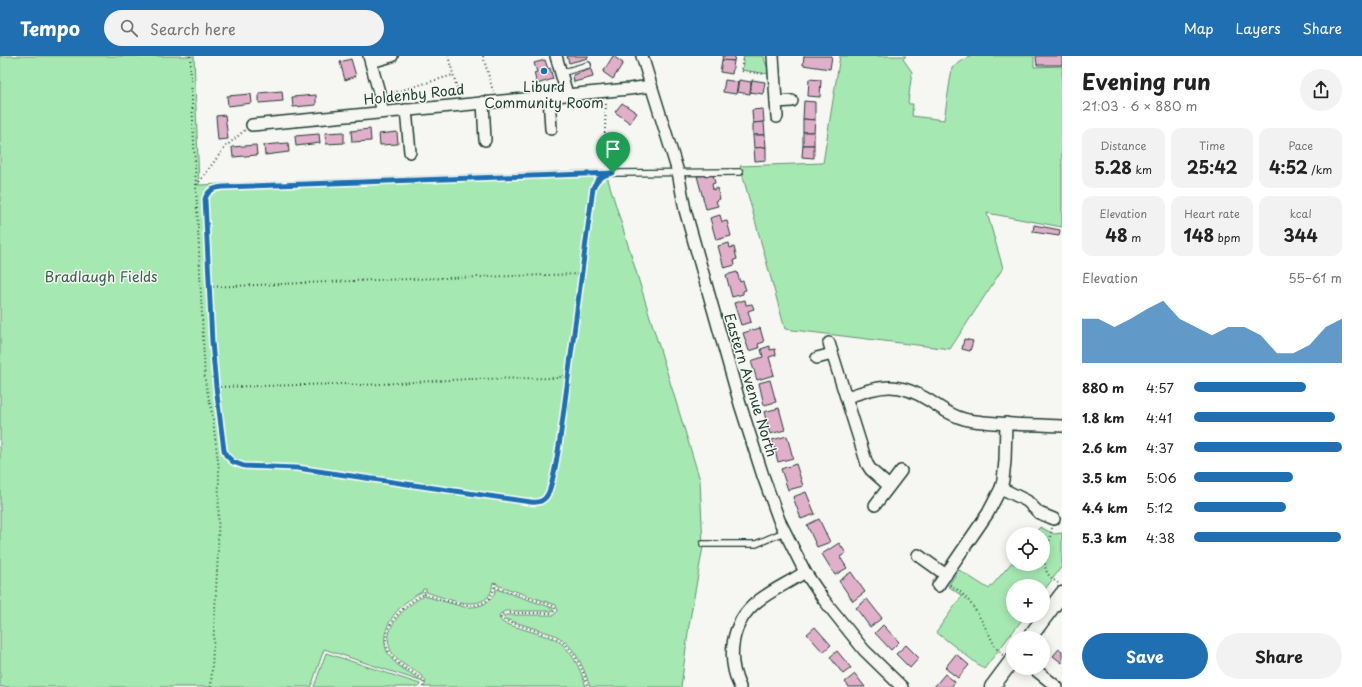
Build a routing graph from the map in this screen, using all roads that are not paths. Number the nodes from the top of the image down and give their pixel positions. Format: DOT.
graph roads {
  1 [pos="392,56"];
  2 [pos="556,56"];
  3 [pos="642,56"];
  4 [pos="773,56"];
  5 [pos="370,59"];
  6 [pos="588,65"];
  7 [pos="561,73"];
  8 [pos="651,86"];
  9 [pos="567,94"];
  10 [pos="549,96"];
  11 [pos="792,101"];
  12 [pos="483,102"];
  13 [pos="776,102"];
  14 [pos="406,110"];
  15 [pos="382,112"];
  16 [pos="776,117"];
  17 [pos="252,125"];
  18 [pos="551,129"];
  19 [pos="485,140"];
  20 [pos="410,152"];
  21 [pos="678,172"];
  22 [pos="740,172"];
  23 [pos="613,173"];
  24 [pos="817,358"];
  25 [pos="847,397"];
  26 [pos="1006,423"];
  27 [pos="1062,426"];
  28 [pos="901,472"];
  29 [pos="889,486"];
  30 [pos="1001,488"];
  31 [pos="875,505"];
  32 [pos="1054,518"];
  33 [pos="784,532"];
  34 [pos="703,544"];
  35 [pos="918,555"];
  36 [pos="805,572"];
  37 [pos="1060,588"];
  38 [pos="1033,631"];
  39 [pos="1006,662"];
  40 [pos="1042,675"];
  41 [pos="740,687"];
  42 [pos="902,687"];
  43 [pos="992,687"];
  44 [pos="1057,687"];
  1 -- 5 [label="street"];
  2 -- 7 [label="street"];
  3 -- 8 [label="street, Eastern Avenue North"];
  4 -- 13 [label="street"];
  5 -- 15 [label="street"];
  6 -- 7 [label="lane"];
  7 -- 9 [label="street"];
  8 -- 9 [label="street, Holdenby Road"];
  8 -- 21 [label="street, Eastern Avenue North"];
  9 -- 10 [label="street, Holdenby Road"];
  10 -- 12 [label="street, Holdenby Road"];
  10 -- 18 [label="street"];
  11 -- 13 [label="street"];
  12 -- 14 [label="street, Holdenby Road"];
  12 -- 19 [label="street"];
  13 -- 16 [label="street"];
  14 -- 15 [label="street, Holdenby Road"];
  14 -- 20 [label="street"];
  15 -- 17 [label="street, Holdenby Road"];
  21 -- 22 [label="lane"];
  21 -- 23 [label="lane"];
  21 -- 33 [label="street, Eastern Avenue North"];
  24 -- 25 [label="street"];
  25 -- 26 [label="street"];
  25 -- 29 [label="street"];
  26 -- 27 [label="street"];
  26 -- 30 [label="street"];
  28 -- 29 [label="street"];
  29 -- 31 [label="street"];
  30 -- 32 [label="street"];
  30 -- 35 [label="street"];
  33 -- 34 [label="lane"];
  33 -- 36 [label="street, Eastern Avenue North"];
  36 -- 41 [label="street"];
  36 -- 42 [label="street, Eastern Avenue North"];
  37 -- 38 [label="street"];
  39 -- 43 [label="street"];
  40 -- 44 [label="street"];
}
